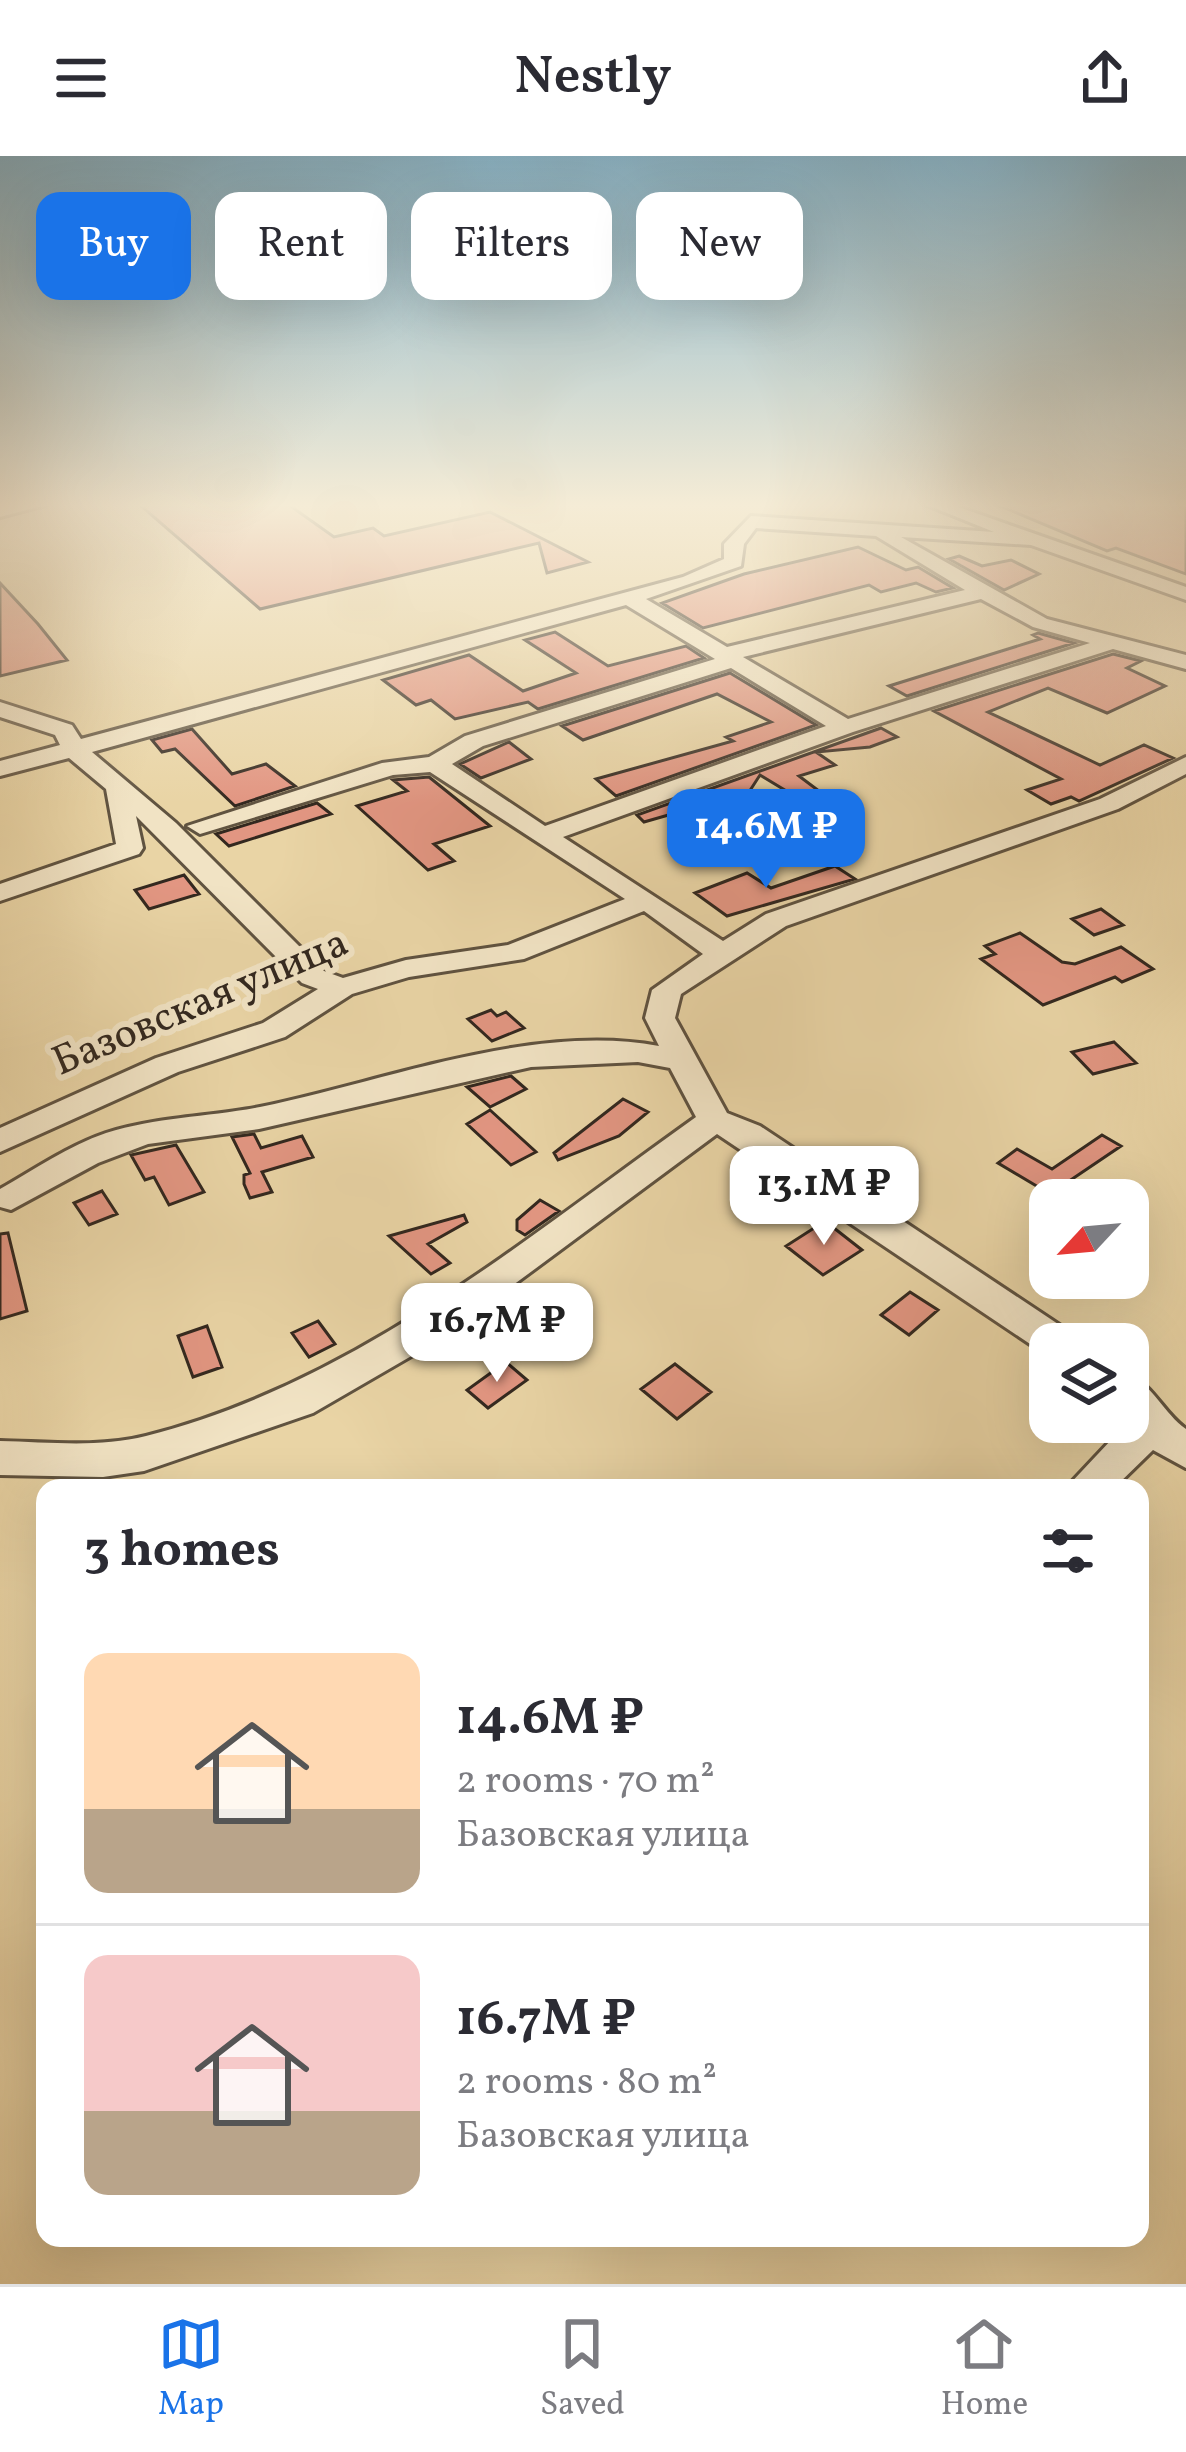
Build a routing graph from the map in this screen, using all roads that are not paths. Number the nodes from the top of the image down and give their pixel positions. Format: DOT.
graph roads {
  1 [pos="608,604"];
  2 [pos="641,604"];
  3 [pos="936,604"];
  4 [pos="1006,604"];
  5 [pos="1105,644"];
  6 [pos="730,658"];
  7 [pos="1186,662"];
  8 [pos="0,709"];
  9 [pos="845,727"];
  10 [pos="74,749"];
  11 [pos="435,764"];
  12 [pos="1186,764"];
  13 [pos="0,769"];
  14 [pos="118,790"];
  15 [pos="200,826"];
  16 [pos="547,834"];
  17 [pos="0,893"];
  18 [pos="646,899"];
  19 [pos="713,961"];
  20 [pos="341,988"];
  21 [pos="679,1060"];
  22 [pos="714,1120"];
  23 [pos="0,1141"];
  24 [pos="11,1198"];
  25 [pos="1029,1324"];
  26 [pos="1149,1417"];
  27 [pos="1116,1443"];
  28 [pos="1186,1451"];
  29 [pos="0,1458"];
  30 [pos="1093,1479"];
  1 -- 10 [label="street"];
  2 -- 6 [label="street"];
  3 -- 6 [label="street"];
  4 -- 5 [label="street"];
  5 -- 7 [label="street"];
  5 -- 9 [label="street"];
  6 -- 9 [label="street"];
  6 -- 11 [label="street"];
  8 -- 10 [label="street"];
  9 -- 16 [label="street"];
  10 -- 13 [label="street"];
  10 -- 14 [label="street"];
  11 -- 15 [label="street"];
  11 -- 16 [label="street"];
  12 -- 19 [label="street"];
  14 -- 17 [label="street"];
  14 -- 20 [label="street"];
  16 -- 18 [label="street"];
  18 -- 19 [label="street"];
  18 -- 20 [label="street, Базовская улица"];
  19 -- 21 [label="street"];
  20 -- 23 [label="street, Базовская улица"];
  21 -- 22 [label="street"];
  21 -- 24 [label="street"];
  22 -- 25 [label="street"];
  22 -- 29 [label="street"];
  26 -- 28 [label="street"];
  27 -- 30 [label="street"];
}
